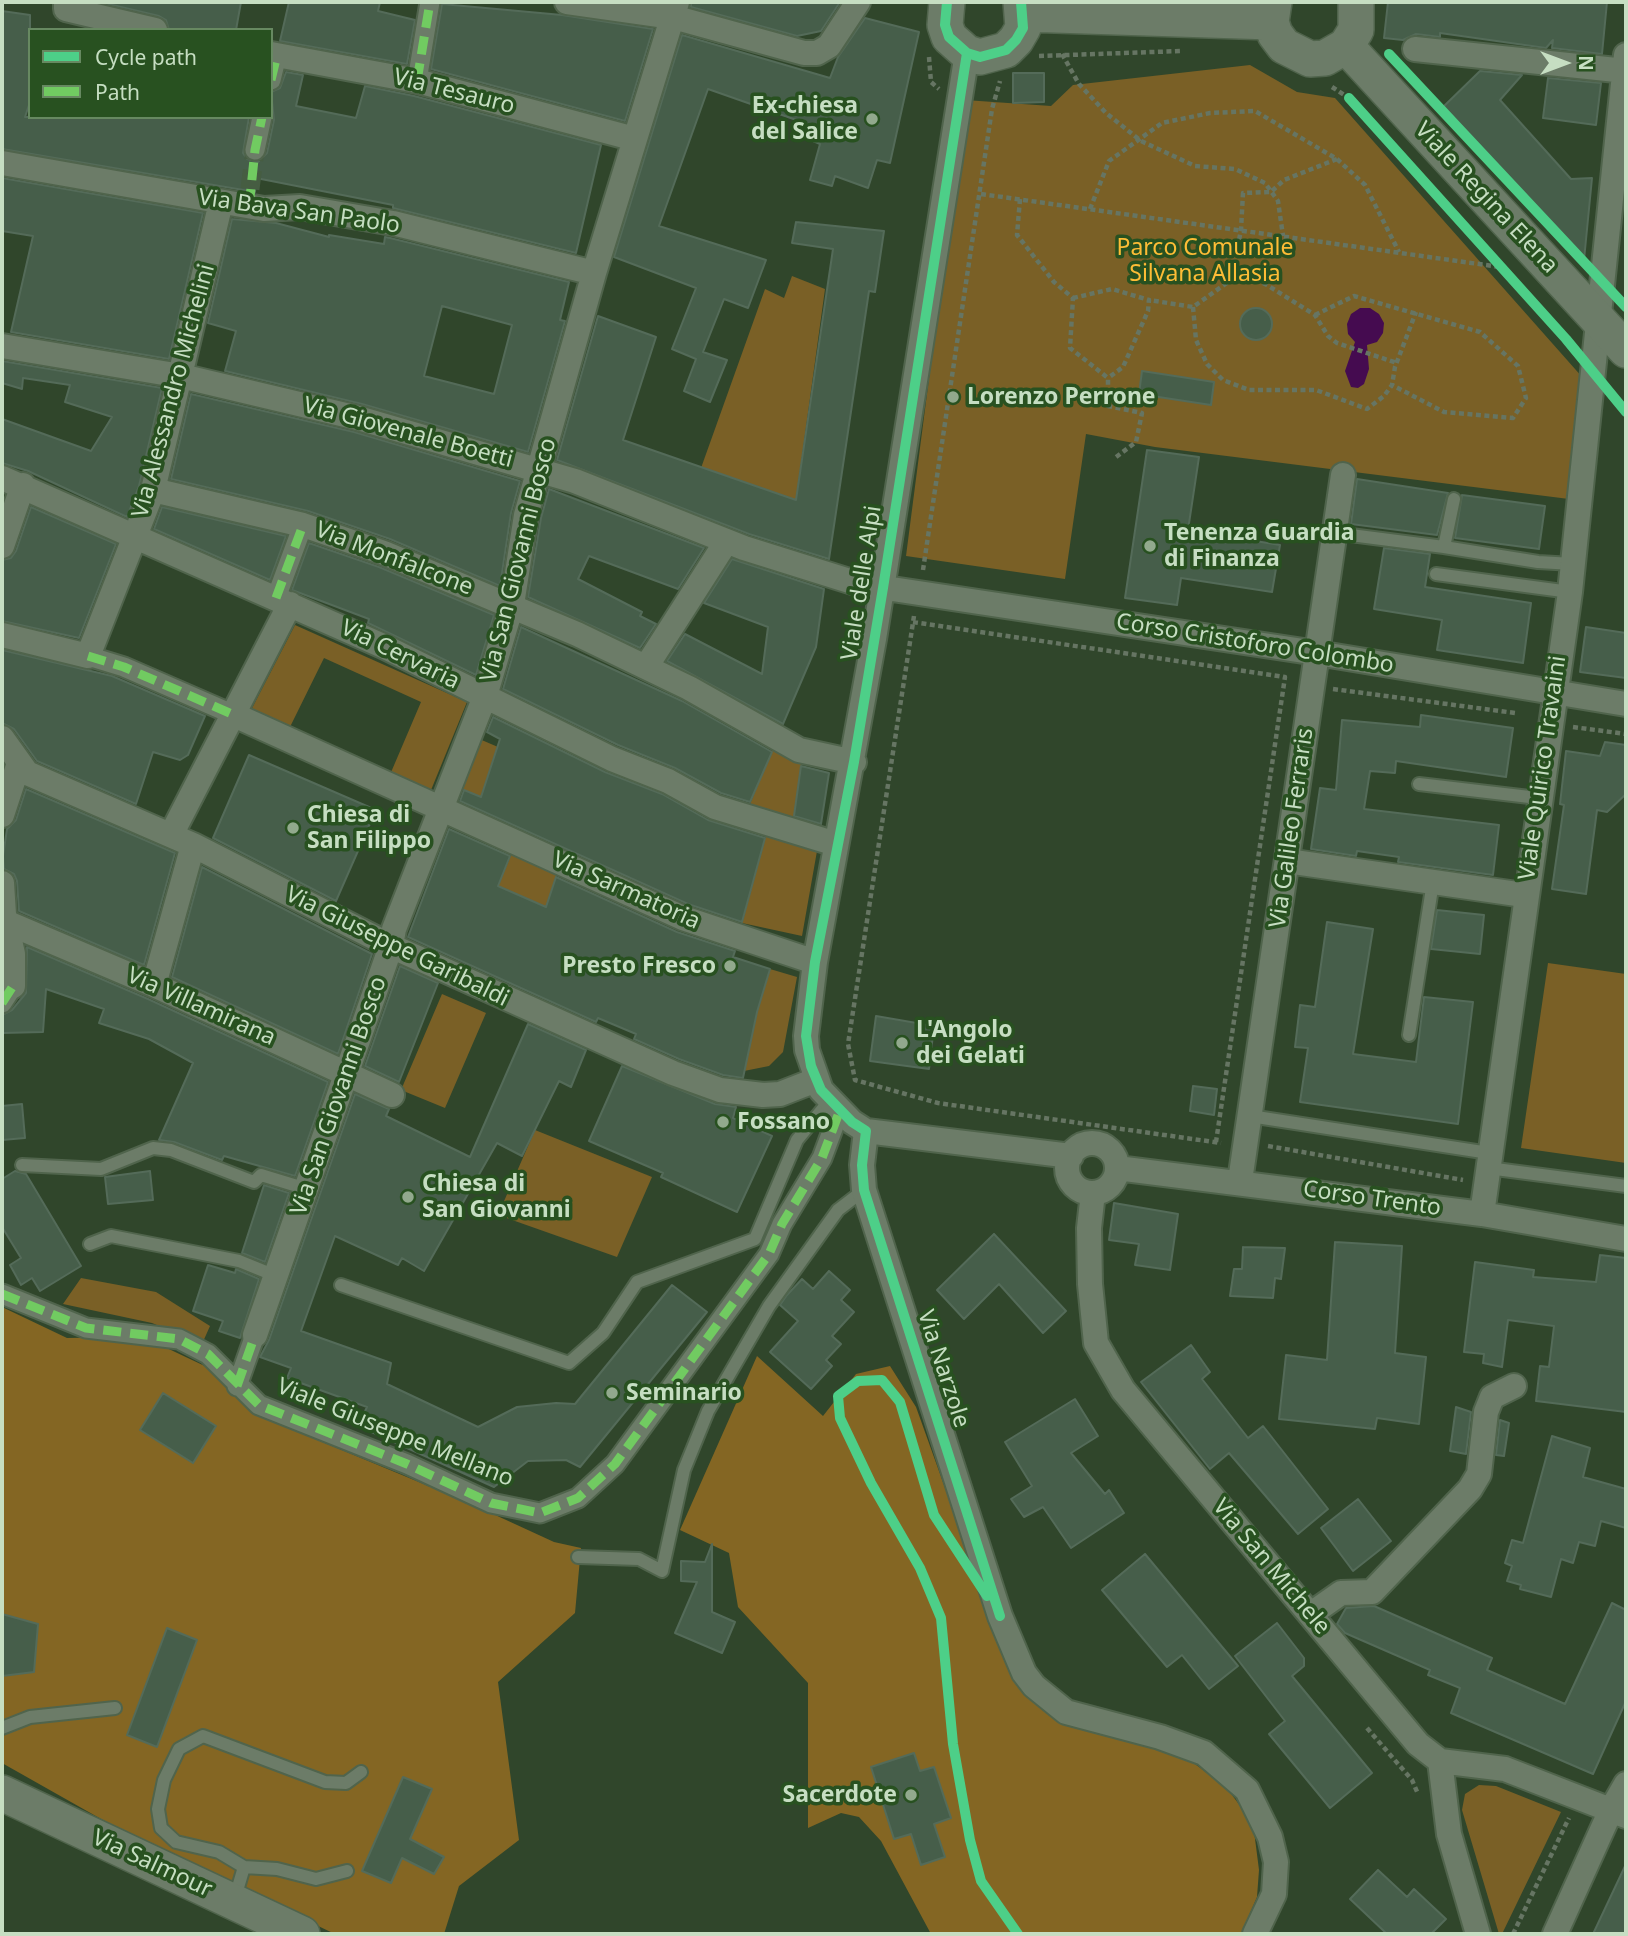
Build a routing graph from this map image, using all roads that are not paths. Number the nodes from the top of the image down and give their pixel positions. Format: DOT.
graph roads {
  1 [pos="66,2"];
  2 [pos="430,2"];
  3 [pos="567,2"];
  4 [pos="947,2"];
  5 [pos="1356,2"];
  6 [pos="853,8"];
  7 [pos="1023,8"];
  8 [pos="1070,8"];
  9 [pos="675,10"];
  10 [pos="1272,12"];
  11 [pos="147,28"];
  12 [pos="1346,46"];
  13 [pos="1415,49"];
  14 [pos="967,53"];
  15 [pos="274,55"];
  16 [pos="1626,65"];
  17 [pos="416,81"];
  18 [pos="262,119"];
  19 [pos="635,139"];
  20 [pos="255,150"];
  21 [pos="2,163"];
  22 [pos="221,202"];
  23 [pos="594,273"];
  24 [pos="1599,321"];
  25 [pos="2,346"];
  26 [pos="1626,350"];
  27 [pos="181,376"];
  28 [pos="540,470"];
  29 [pos="1343,475"];
  30 [pos="12,482"];
  31 [pos="153,490"];
  32 [pos="1454,499"];
  33 [pos="303,525"];
  34 [pos="1335,533"];
  35 [pos="136,535"];
  36 [pos="726,542"];
  37 [pos="2,546"];
  38 [pos="1444,547"];
  39 [pos="1573,564"];
  40 [pos="1436,574"];
  41 [pos="883,588"];
  42 [pos="1570,592"];
  43 [pos="283,601"];
  44 [pos="512,605"];
  45 [pos="2,635"];
  46 [pos="1317,653"];
  47 [pos="88,656"];
  48 [pos="646,667"];
  49 [pos="1556,692"];
  50 [pos="485,696"];
  51 [pos="1626,704"];
  52 [pos="232,714"];
  53 [pos="2,737"];
  54 [pos="854,762"];
  55 [pos="19,763"];
  56 [pos="1419,784"];
  57 [pos="1538,798"];
  58 [pos="441,809"];
  59 [pos="2,815"];
  60 [pos="182,840"];
  61 [pos="836,844"];
  62 [pos="1287,861"];
  63 [pos="1433,882"];
  64 [pos="2,883"];
  65 [pos="1524,895"];
  66 [pos="8,923"];
  67 [pos="391,946"];
  68 [pos="815,962"];
  69 [pos="154,985"];
  70 [pos="7,995"];
  71 [pos="1409,1035"];
  72 [pos="345,1074"];
  73 [pos="392,1095"];
  74 [pos="829,1096"];
  75 [pos="1250,1116"];
  76 [pos="866,1131"];
  77 [pos="1071,1156"];
  78 [pos="22,1166"];
  79 [pos="1117,1168"];
  80 [pos="1488,1168"];
  81 [pos="1240,1181"];
  82 [pos="1626,1186"];
  83 [pos="307,1189"];
  84 [pos="864,1190"];
  85 [pos="1093,1193"];
  86 [pos="1482,1214"];
  87 [pos="1626,1240"];
  88 [pos="90,1244"];
  89 [pos="276,1276"];
  90 [pos="341,1285"];
  91 [pos="2,1294"];
  92 [pos="255,1335"];
  93 [pos="237,1386"];
  94 [pos="1514,1386"];
  95 [pos="578,1557"];
  96 [pos="1311,1614"];
  97 [pos="115,1708"];
  98 [pos="2,1728"];
  99 [pos="1440,1761"];
  100 [pos="360,1772"];
  101 [pos="1626,1784"];
  102 [pos="2,1793"];
  103 [pos="1619,1813"];
  104 [pos="244,1867"];
  105 [pos="347,1871"];
  106 [pos="234,1902"];
  107 [pos="302,1934"];
  108 [pos="1255,1934"];
  109 [pos="1478,1934"];
  110 [pos="1555,1934"];
  1 -- 11 [label="street"];
  2 -- 17 [label="street"];
  3 -- 9 [label="street"];
  4 -- 14 [label="main road"];
  5 -- 12 [label="main road"];
  6 -- 9 [label="street"];
  7 -- 8 [label="main road"];
  7 -- 14 [label="main road"];
  8 -- 10 [label="main road"];
  9 -- 19 [label="street, Via San Giovanni Bosco"];
  10 -- 12 [label="main road"];
  12 -- 24 [label="main road, Viale Regina Elena"];
  13 -- 16 [label="street"];
  14 -- 41 [label="street, Viale delle Alpi"];
  15 -- 17 [label="street, Via Tesauro"];
  16 -- 24 [label="street, Viale Quirico Travaini"];
  17 -- 19 [label="street, Via Tesauro"];
  18 -- 20 [label="street"];
  19 -- 23 [label="street, Via San Giovanni Bosco"];
  21 -- 22 [label="street, Via Bava San Paolo"];
  22 -- 23 [label="street, Via Bava San Paolo"];
  22 -- 27 [label="street, Via Alessandro Michelini"];
  23 -- 28 [label="street, Via San Giovanni Bosco"];
  24 -- 26 [label="main road, Viale Regina Elena"];
  24 -- 39 [label="street, Viale Quirico Travaini"];
  25 -- 27 [label="street, Via Giovenale Boetti"];
  27 -- 28 [label="street, Via Giovenale Boetti"];
  27 -- 31 [label="street, Via Alessandro Michelini"];
  28 -- 36 [label="street, Via Giovenale Boetti"];
  28 -- 44 [label="street, Via San Giovanni Bosco"];
  29 -- 34 [label="street, Via Galileo Ferraris"];
  30 -- 35 [label="street, Via Cervaria"];
  30 -- 37 [label="street"];
  31 -- 33 [label="street, Via Monfalcone"];
  31 -- 35 [label="street, Via Alessandro Michelini"];
  32 -- 38 [label="lane"];
  33 -- 43 [label="street"];
  33 -- 44 [label="street, Via Monfalcone"];
  34 -- 38 [label="lane"];
  34 -- 46 [label="street, Via Galileo Ferraris"];
  35 -- 43 [label="street, Via Cervaria"];
  35 -- 47 [label="street, Via Alessandro Michelini"];
  36 -- 41 [label="street, Via Giovenale Boetti"];
  36 -- 48 [label="street"];
  38 -- 39 [label="lane"];
  39 -- 42 [label="street, Viale Quirico Travaini"];
  40 -- 42 [label="lane"];
  41 -- 46 [label="street, Corso Cristoforo Colombo"];
  41 -- 54 [label="street, Viale delle Alpi"];
  42 -- 49 [label="street, Viale Quirico Travaini"];
  43 -- 50 [label="street, Via Cervaria"];
  43 -- 52 [label="street"];
  44 -- 48 [label="street, Via Monfalcone"];
  44 -- 50 [label="street, Via San Giovanni Bosco"];
  45 -- 47 [label="street"];
  46 -- 49 [label="street, Corso Cristoforo Colombo"];
  46 -- 62 [label="street, Via Galileo Ferraris"];
  47 -- 52 [label="street"];
  48 -- 54 [label="street, Via Monfalcone"];
  49 -- 51 [label="street, Corso Cristoforo Colombo"];
  49 -- 57 [label="street, Viale Quirico Travaini"];
  50 -- 58 [label="street, Via San Giovanni Bosco"];
  50 -- 61 [label="street, Via Cervaria"];
  52 -- 58 [label="street, Via Sarmatoria"];
  52 -- 60 [label="street"];
  53 -- 55 [label="street, Via Giuseppe Garibaldi"];
  54 -- 61 [label="street, Viale delle Alpi"];
  55 -- 59 [label="street"];
  55 -- 60 [label="street, Via Giuseppe Garibaldi"];
  56 -- 57 [label="lane"];
  57 -- 65 [label="street, Viale Quirico Travaini"];
  58 -- 67 [label="street, Via San Giovanni Bosco"];
  58 -- 68 [label="street, Via Sarmatoria"];
  60 -- 67 [label="street, Via Giuseppe Garibaldi"];
  60 -- 69 [label="street"];
  61 -- 68 [label="street, Viale delle Alpi"];
  62 -- 63 [label="street"];
  62 -- 75 [label="street, Via Galileo Ferraris"];
  63 -- 65 [label="street"];
  63 -- 71 [label="lane"];
  64 -- 66 [label="street"];
  65 -- 80 [label="street, Viale Quirico Travaini"];
  66 -- 69 [label="street, Via Villamirana"];
  66 -- 70 [label="street"];
  67 -- 72 [label="street, Via San Giovanni Bosco"];
  67 -- 74 [label="street, Via Giuseppe Garibaldi"];
  68 -- 74 [label="street, Viale delle Alpi"];
  69 -- 72 [label="street, Via Villamirana"];
  72 -- 73 [label="street, Via Villamirana"];
  72 -- 83 [label="street, Via San Giovanni Bosco"];
  74 -- 76 [label="street"];
  74 -- 90 [label="lane"];
  74 -- 93 [label="street, Viale Giuseppe Mellano"];
  75 -- 80 [label="lane"];
  75 -- 81 [label="street, Via Galileo Ferraris"];
  76 -- 77 [label="street"];
  76 -- 84 [label="street, Via Narzole"];
  77 -- 79 [label="street"];
  77 -- 85 [label="street"];
  78 -- 83 [label="lane"];
  79 -- 81 [label="street, Corso Trento"];
  79 -- 85 [label="street"];
  80 -- 82 [label="lane"];
  80 -- 86 [label="street, Viale Quirico Travaini"];
  81 -- 86 [label="street, Corso Trento"];
  83 -- 89 [label="street, Via San Giovanni Bosco"];
  84 -- 95 [label="lane"];
  84 -- 108 [label="street, Via Narzole"];
  85 -- 96 [label="street, Via San Michele"];
  86 -- 87 [label="street, Corso Trento"];
  88 -- 89 [label="lane"];
  89 -- 92 [label="street, Via San Giovanni Bosco"];
  91 -- 93 [label="street, Viale Giuseppe Mellano"];
  92 -- 93 [label="street, Via San Giovanni Bosco"];
  94 -- 96 [label="street"];
  96 -- 99 [label="street, Via San Michele"];
  97 -- 98 [label="lane"];
  99 -- 103 [label="street"];
  99 -- 109 [label="street"];
  100 -- 104 [label="lane"];
  101 -- 103 [label="street"];
  102 -- 106 [label="main road, Via Salmour"];
  103 -- 110 [label="street"];
  104 -- 105 [label="lane"];
  104 -- 106 [label="lane"];
  106 -- 107 [label="main road, Via Salmour"];
}
